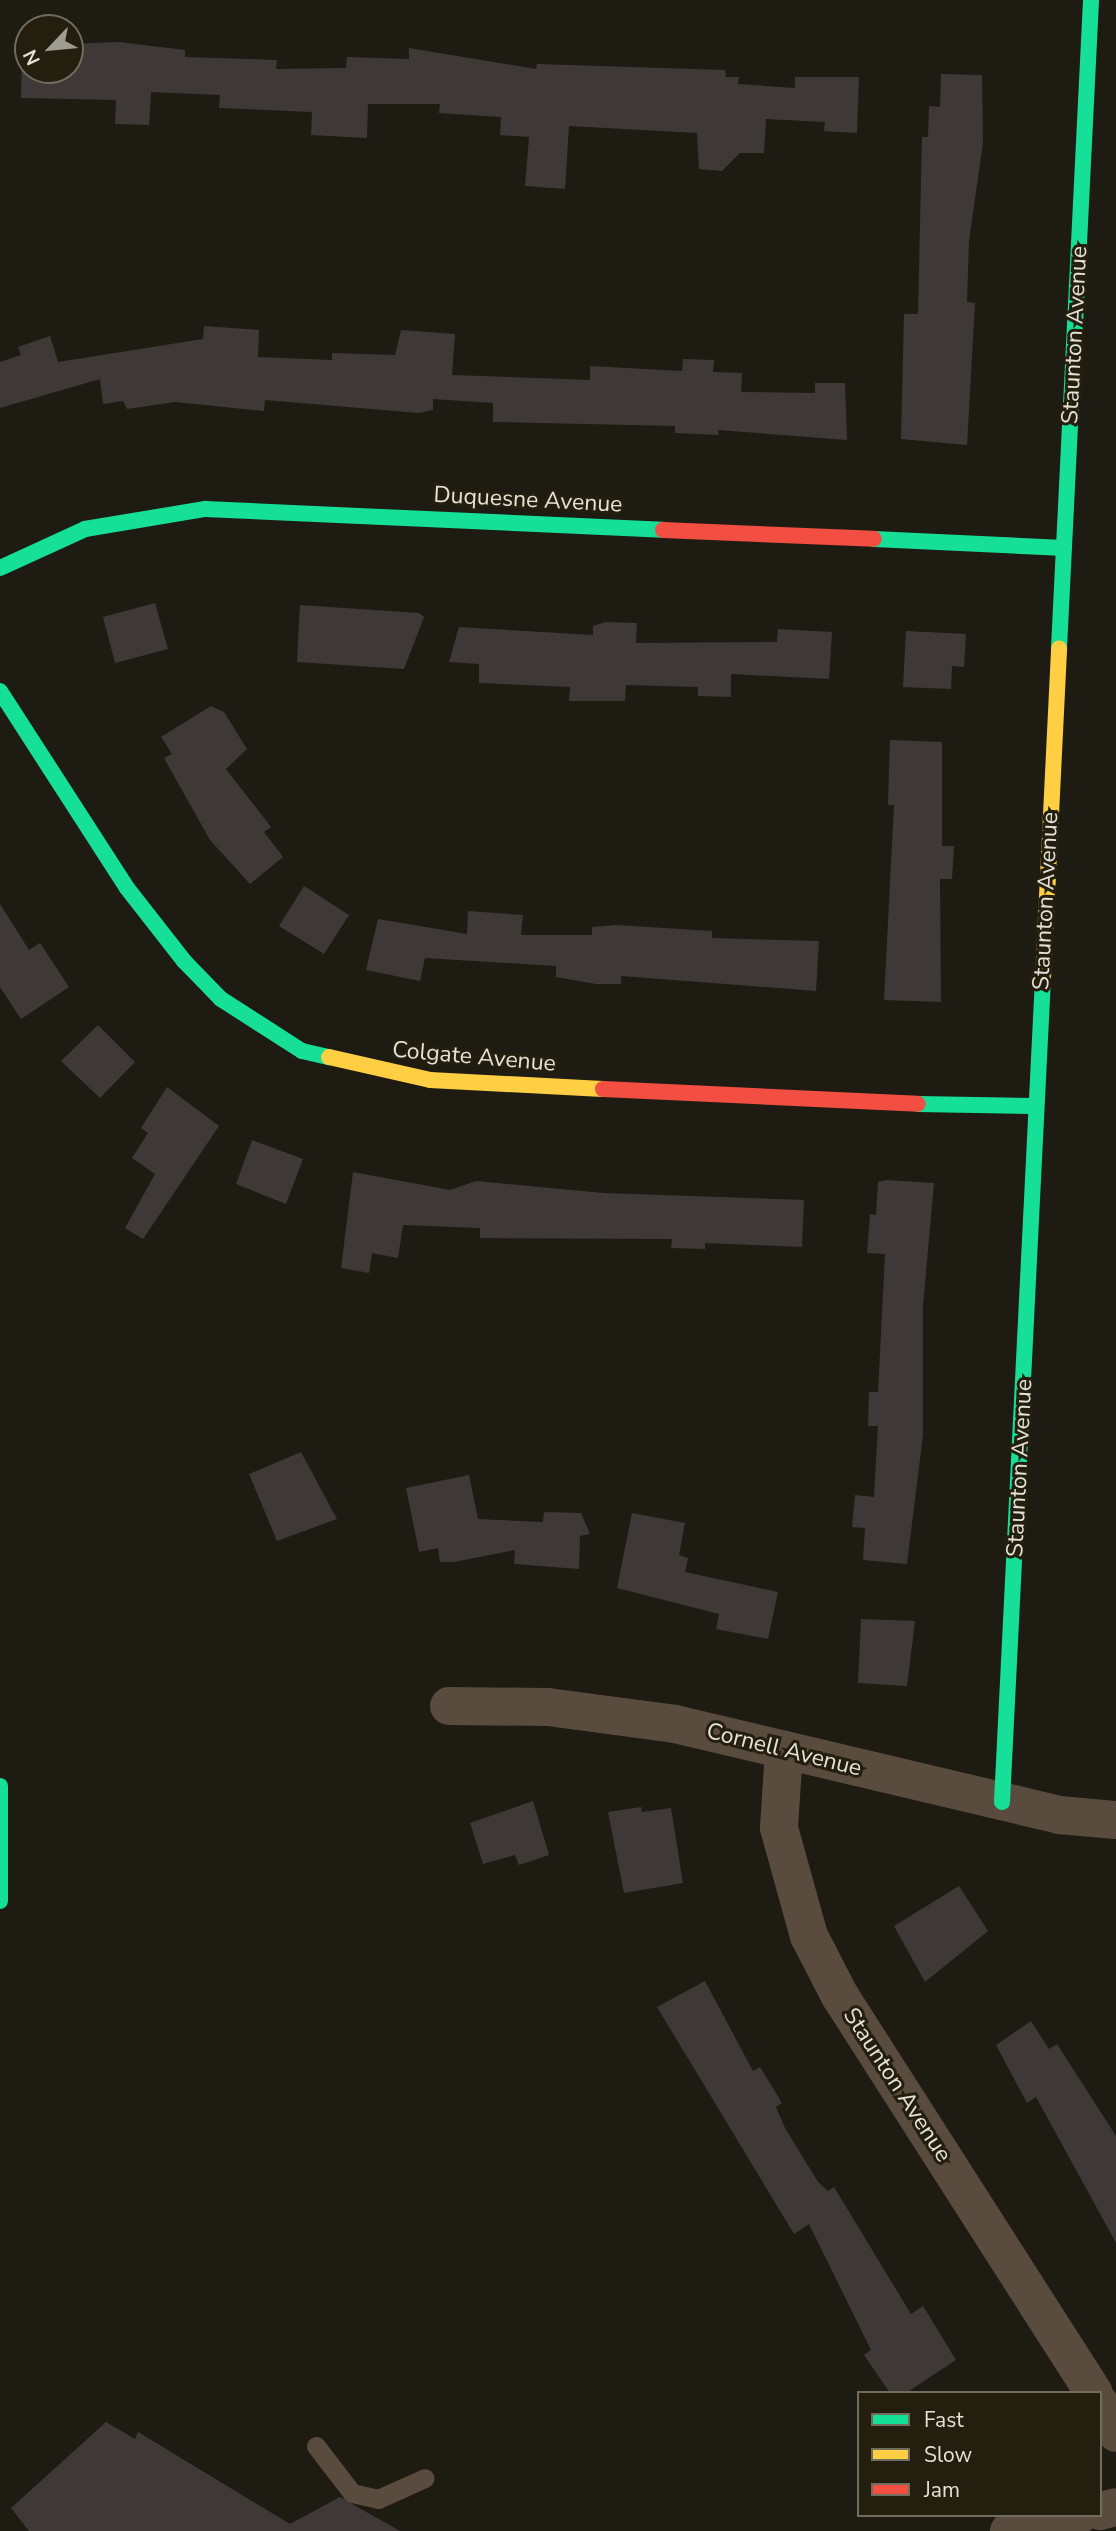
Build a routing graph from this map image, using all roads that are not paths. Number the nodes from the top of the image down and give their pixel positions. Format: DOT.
graph roads {
  1 [pos="1091,0"];
  2 [pos="1064,548"];
  3 [pos="0,568"];
  4 [pos="0,691"];
  5 [pos="1035,1106"];
  6 [pos="449,1706"];
  7 [pos="783,1750"];
  8 [pos="0,1786"];
  9 [pos="1002,1802"];
  10 [pos="1116,1820"];
  11 [pos="0,1901"];
  12 [pos="1093,2391"];
  13 [pos="1102,2408"];
  14 [pos="1116,2433"];
  15 [pos="316,2446"];
  16 [pos="425,2478"];
  17 [pos="1070,2517"];
  18 [pos="1009,2531"];
  1 -- 2 [label="street, Staunton Avenue"];
  2 -- 3 [label="street, Duquesne Avenue"];
  2 -- 5 [label="street, Staunton Avenue"];
  4 -- 5 [label="street, Colgate Avenue"];
  5 -- 9 [label="street, Staunton Avenue"];
  6 -- 7 [label="street, Cornell Avenue"];
  7 -- 9 [label="street, Cornell Avenue"];
  7 -- 12 [label="street, Staunton Avenue"];
  8 -- 11 [label="street"];
  9 -- 10 [label="street, Cornell Avenue"];
  13 -- 14 [label="street"];
  15 -- 16 [label="lane"];
  17 -- 18 [label="street"];
}
